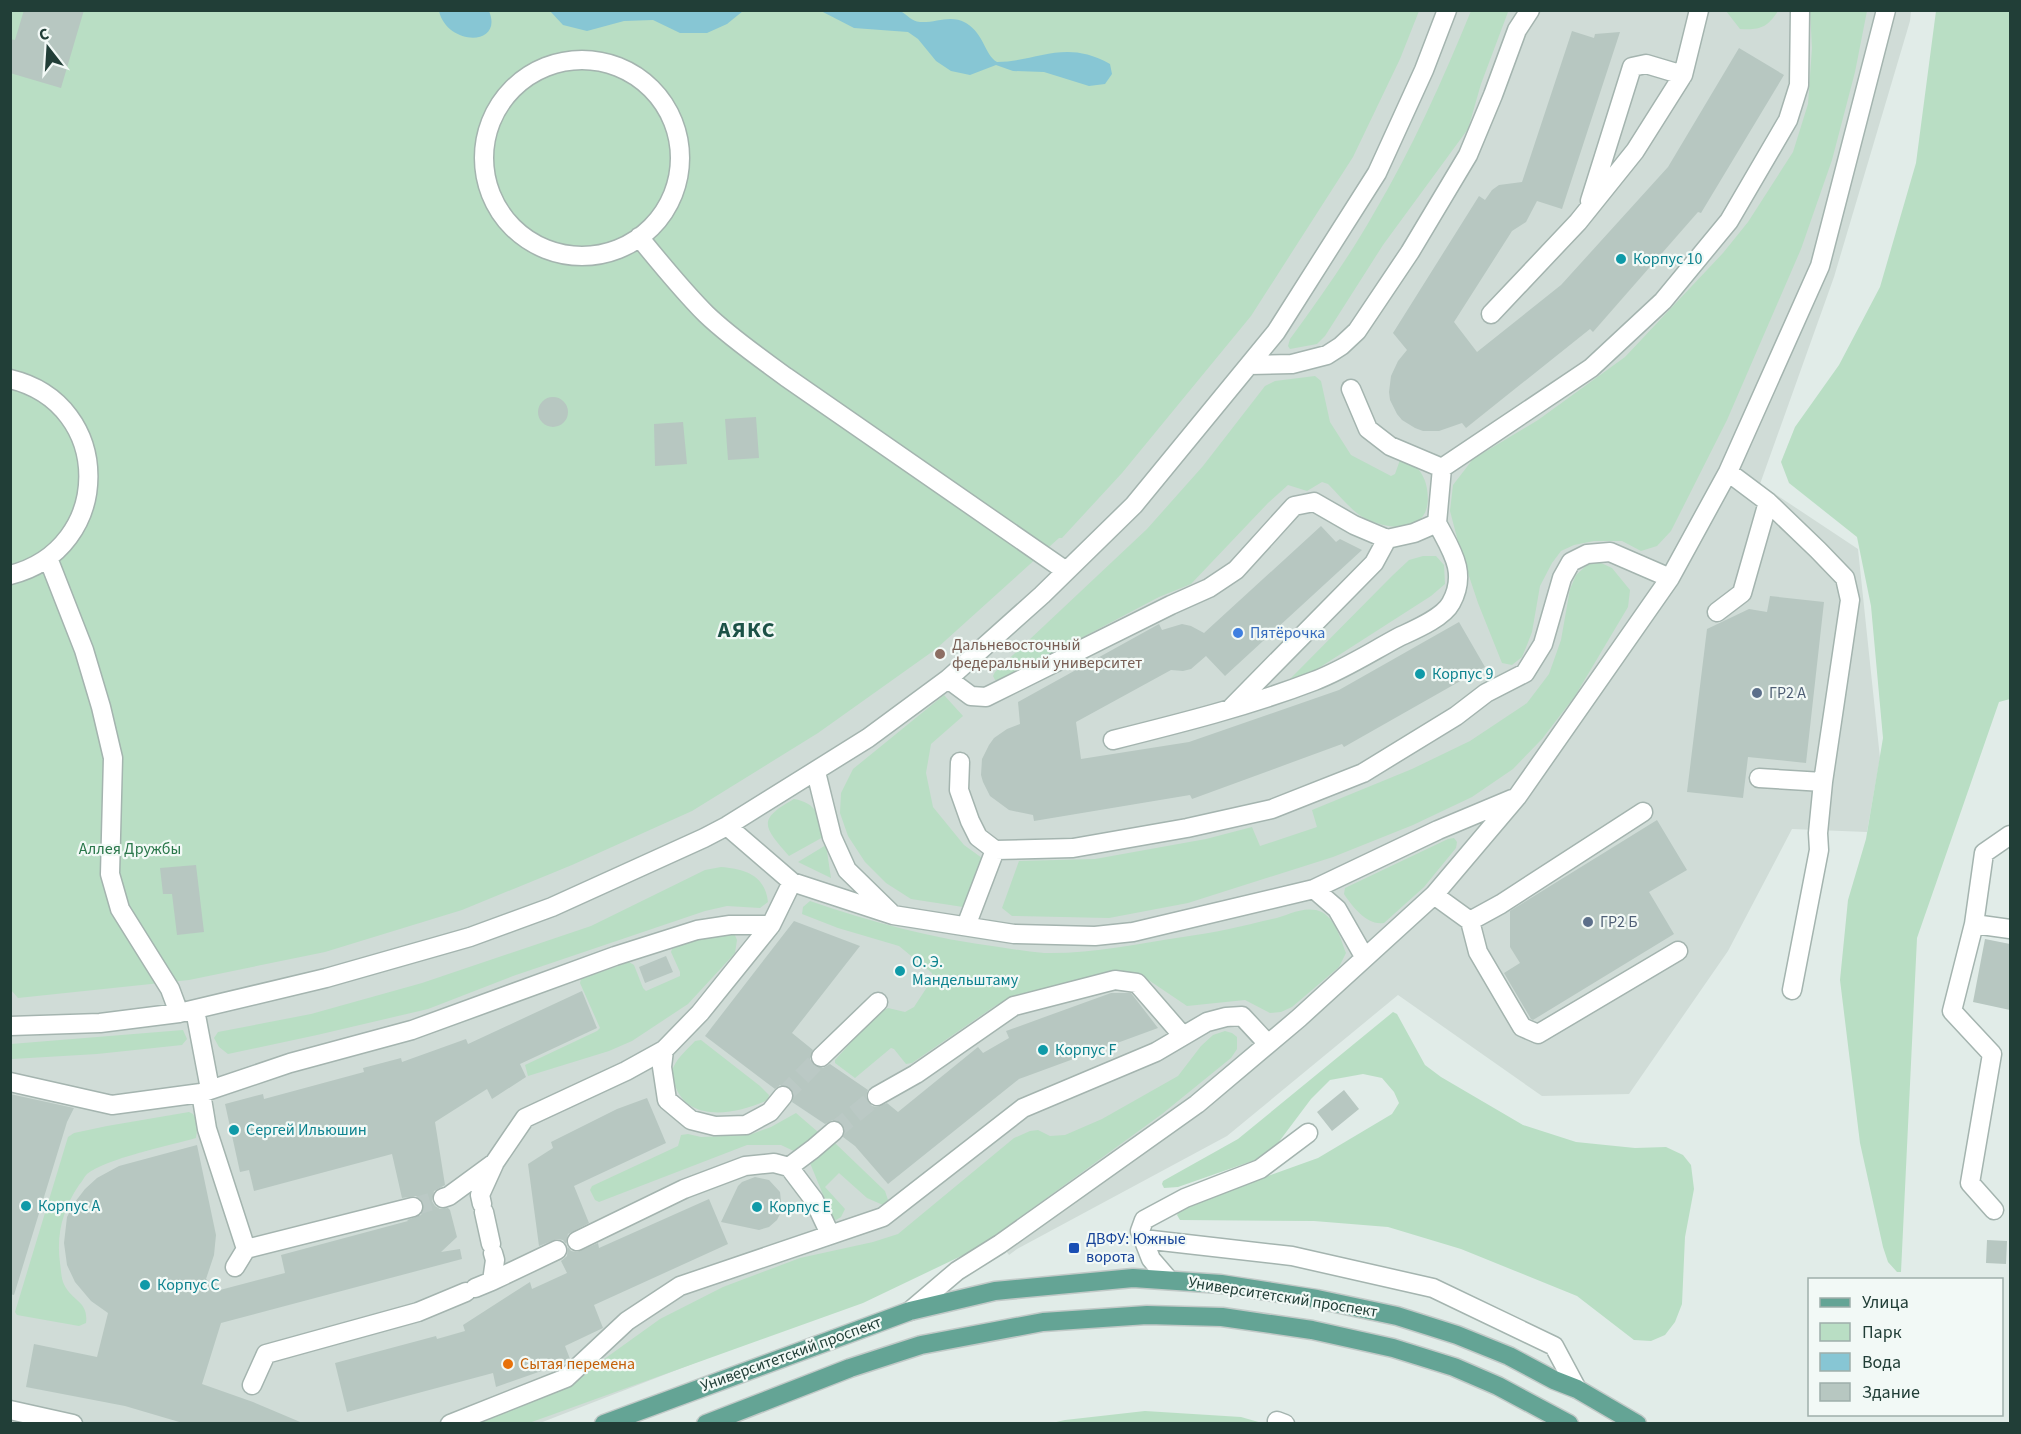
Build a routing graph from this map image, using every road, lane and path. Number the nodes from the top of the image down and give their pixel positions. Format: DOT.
graph roads {
  1 [pos="1447,10"];
  2 [pos="1530,10"];
  3 [pos="1699,10"];
  4 [pos="1800,10"];
  5 [pos="1886,10"];
  6 [pos="1683,75"];
  7 [pos="1586,212"];
  8 [pos="639,237"];
  9 [pos="1491,314"];
  10 [pos="1249,365"];
  11 [pos="10,379"];
  12 [pos="1351,388"];
  13 [pos="1442,468"];
  14 [pos="1728,472"];
  15 [pos="1768,502"];
  16 [pos="1437,523"];
  17 [pos="1387,539"];
  18 [pos="48,558"];
  19 [pos="1066,571"];
  20 [pos="10,575"];
  21 [pos="1671,578"];
  22 [pos="1717,612"];
  23 [pos="948,679"];
  24 [pos="1228,711"];
  25 [pos="1113,740"];
  26 [pos="960,762"];
  27 [pos="816,772"];
  28 [pos="1759,778"];
  29 [pos="1823,782"];
  30 [pos="1517,797"];
  31 [pos="1643,812"];
  32 [pos="727,826"];
  33 [pos="2010,835"];
  34 [pos="995,850"];
  35 [pos="792,882"];
  36 [pos="1314,889"];
  37 [pos="1434,896"];
  38 [pos="893,915"];
  39 [pos="1470,921"];
  40 [pos="1974,924"];
  41 [pos="771,925"];
  42 [pos="966,926"];
  43 [pos="2010,929"];
  44 [pos="1678,951"];
  45 [pos="1365,958"];
  46 [pos="1792,990"];
  47 [pos="879,1002"];
  48 [pos="187,1011"];
  49 [pos="10,1026"];
  50 [pos="1184,1036"];
  51 [pos="1268,1044"];
  52 [pos="664,1050"];
  53 [pos="821,1057"];
  54 [pos="10,1082"];
  55 [pos="206,1091"];
  56 [pos="783,1096"];
  57 [pos="877,1096"];
  58 [pos="834,1131"];
  59 [pos="1308,1133"];
  60 [pos="495,1162"];
  61 [pos="789,1167"];
  62 [pos="443,1198"];
  63 [pos="413,1207"];
  64 [pos="1994,1210"];
  65 [pos="830,1234"];
  66 [pos="1143,1239"];
  67 [pos="577,1241"];
  68 [pos="246,1249"];
  69 [pos="557,1250"];
  70 [pos="235,1267"];
  71 [pos="1169,1280"];
  72 [pos="492,1281"];
  73 [pos="910,1311"];
  74 [pos="252,1385"];
  75 [pos="1577,1389"];
  76 [pos="10,1410"];
  77 [pos="73,1424"];
  78 [pos="450,1424"];
  79 [pos="604,1424"];
  80 [pos="706,1424"];
  81 [pos="1569,1424"];
  82 [pos="1637,1424"];
  1 -- 10 [label="street"];
  2 -- 10 [label="street"];
  3 -- 6 [label="street"];
  4 -- 13 [label="street"];
  5 -- 14 [label="street"];
  6 -- 7 [label="street"];
  6 -- 7 [label="street"];
  7 -- 9 [label="street"];
  8 -- 8 [label="street"];
  8 -- 19 [label="street"];
  10 -- 19 [label="street"];
  11 -- 18 [label="street"];
  12 -- 13 [label="street"];
  13 -- 16 [label="street"];
  14 -- 15 [label="street"];
  14 -- 21 [label="street"];
  15 -- 22 [label="street"];
  15 -- 29 [label="street"];
  16 -- 17 [label="street"];
  16 -- 24 [label="street"];
  17 -- 23 [label="street"];
  17 -- 24 [label="street"];
  18 -- 20 [label="street"];
  18 -- 48 [label="street"];
  19 -- 23 [label="street"];
  21 -- 30 [label="street"];
  21 -- 34 [label="street"];
  23 -- 27 [label="street"];
  24 -- 25 [label="street"];
  26 -- 34 [label="street"];
  27 -- 32 [label="street"];
  27 -- 38 [label="street"];
  28 -- 29 [label="street"];
  29 -- 46 [label="street"];
  30 -- 36 [label="street"];
  30 -- 37 [label="street"];
  31 -- 39 [label="street"];
  32 -- 35 [label="street"];
  32 -- 48 [label="street"];
  33 -- 40 [label="street"];
  34 -- 42 [label="street"];
  35 -- 38 [label="street"];
  35 -- 41 [label="street"];
  36 -- 42 [label="street"];
  36 -- 45 [label="street"];
  37 -- 39 [label="street"];
  37 -- 45 [label="street"];
  38 -- 42 [label="street"];
  39 -- 44 [label="street"];
  40 -- 43 [label="street"];
  40 -- 64 [label="street"];
  41 -- 52 [label="street"];
  41 -- 55 [label="street"];
  45 -- 51 [label="street"];
  47 -- 53 [label="street"];
  48 -- 49 [label="street"];
  48 -- 55 [label="street"];
  50 -- 51 [label="street"];
  50 -- 57 [label="street"];
  50 -- 65 [label="street"];
  51 -- 73 [label="street"];
  52 -- 56 [label="street"];
  52 -- 60 [label="street"];
  54 -- 55 [label="street"];
  55 -- 68 [label="street"];
  58 -- 61 [label="street"];
  59 -- 66 [label="street"];
  60 -- 62 [label="street"];
  60 -- 72 [label="street"];
  61 -- 65 [label="street"];
  61 -- 67 [label="street"];
  63 -- 68 [label="street"];
  65 -- 78 [label="street"];
  66 -- 71 [label="street"];
  66 -- 75 [label="street"];
  68 -- 70 [label="street"];
  69 -- 72 [label="street"];
  71 -- 73 [label="main road, Университетский проспект"];
  71 -- 75 [label="main road, Университетский проспект"];
  72 -- 74 [label="street"];
  73 -- 79 [label="main road, Университетский проспект"];
  75 -- 82 [label="main road, Университетский проспект"];
  76 -- 77 [label="street"];
  80 -- 81 [label="main road, Университетский проспект"];
}
